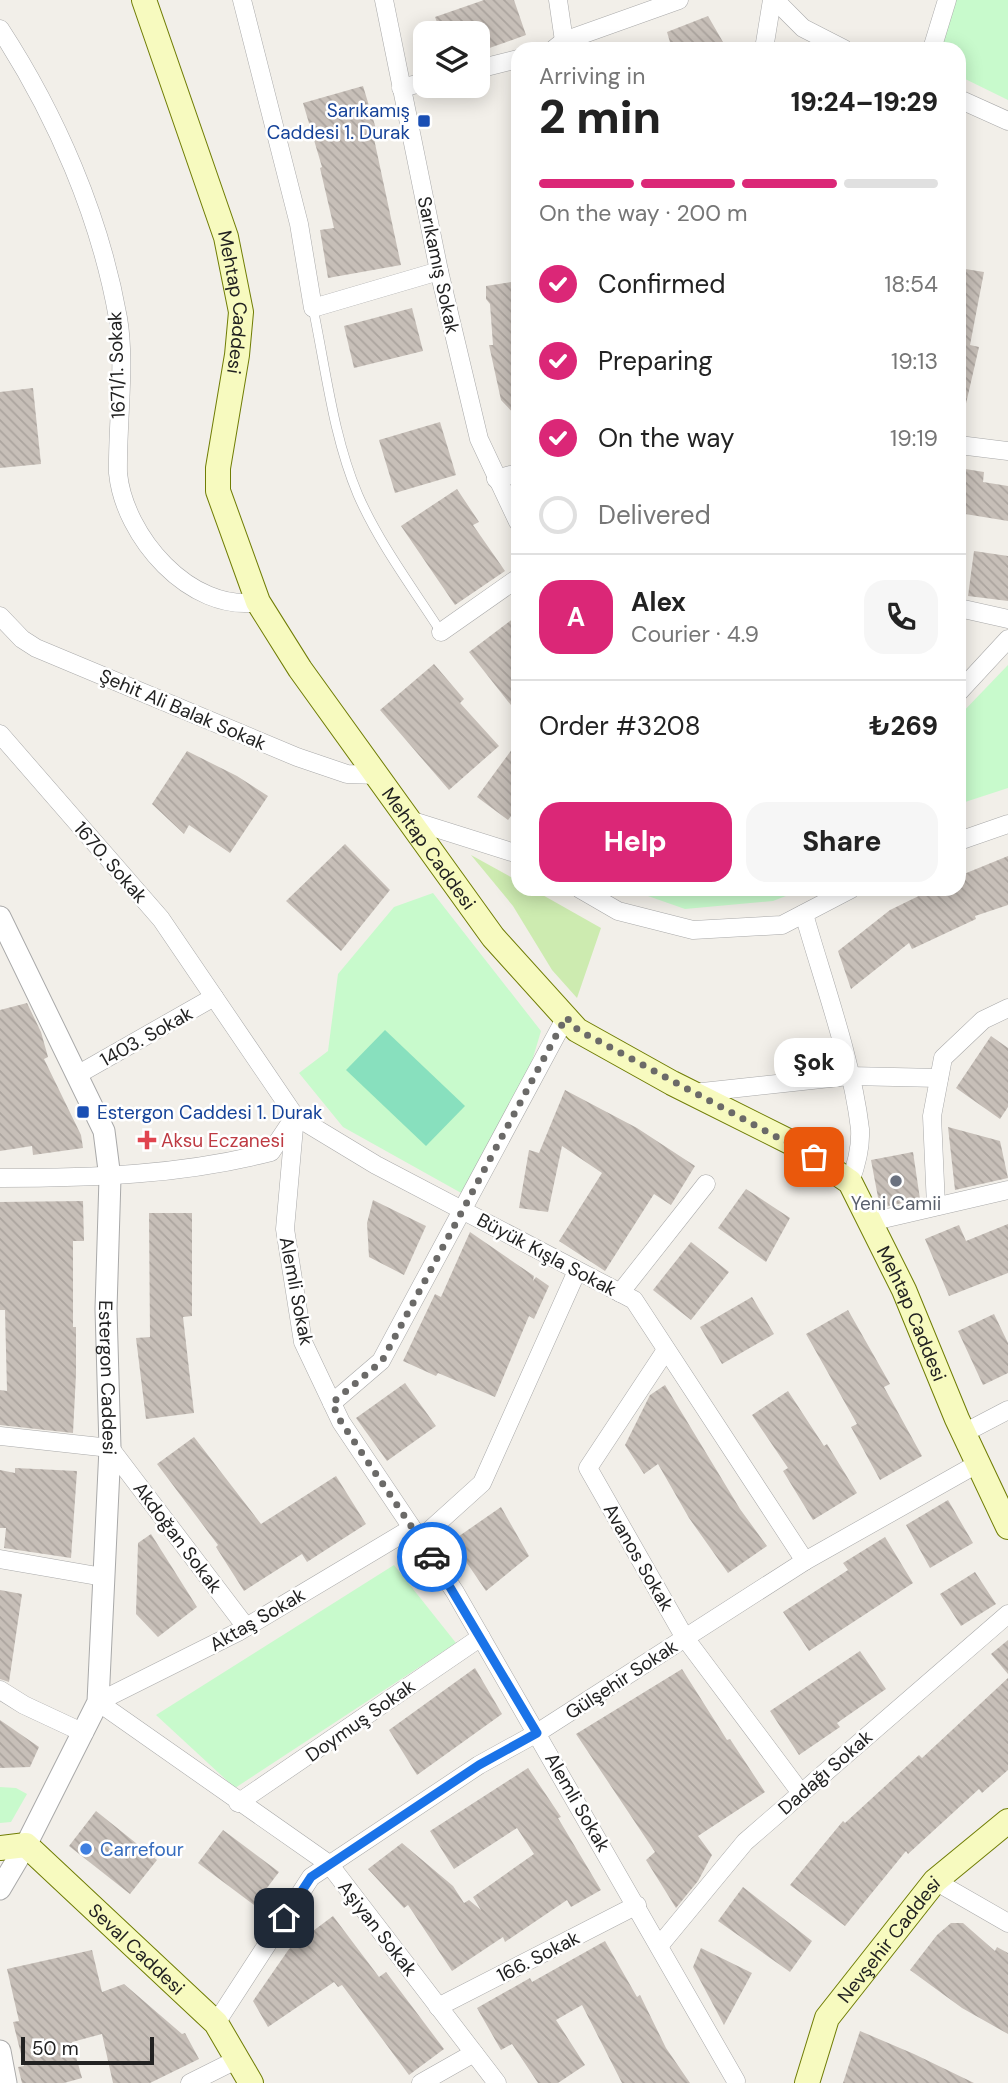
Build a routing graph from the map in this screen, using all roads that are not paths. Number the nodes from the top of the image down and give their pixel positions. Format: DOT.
graph roads {
  1 [pos="144,0"];
  2 [pos="242,0"];
  3 [pos="384,0"];
  4 [pos="558,0"];
  5 [pos="678,0"];
  6 [pos="773,0"];
  7 [pos="947,0"];
  8 [pos="0,29"];
  9 [pos="559,42"];
  10 [pos="567,42"];
  11 [pos="765,42"];
  12 [pos="830,42"];
  13 [pos="934,42"];
  14 [pos="511,61"];
  15 [pos="490,66"];
  16 [pos="413,85"];
  17 [pos="401,88"];
  18 [pos="966,102"];
  19 [pos="1008,121"];
  20 [pos="439,271"];
  21 [pos="313,308"];
  22 [pos="966,446"];
  23 [pos="1008,451"];
  24 [pos="511,475"];
  25 [pos="496,479"];
  26 [pos="511,508"];
  27 [pos="511,583"];
  28 [pos="258,602"];
  29 [pos="966,610"];
  30 [pos="0,616"];
  31 [pos="1008,619"];
  32 [pos="441,632"];
  33 [pos="1008,639"];
  34 [pos="966,684"];
  35 [pos="0,734"];
  36 [pos="378,775"];
  37 [pos="410,820"];
  38 [pos="1008,824"];
  39 [pos="966,839"];
  40 [pos="511,852"];
  41 [pos="592,896"];
  42 [pos="838,896"];
  43 [pos="804,914"];
  44 [pos="0,918"];
  45 [pos="6,944"];
  46 [pos="214,997"];
  47 [pos="1008,1008"];
  48 [pos="566,1017"];
  49 [pos="77,1075"];
  50 [pos="849,1076"];
  51 [pos="939,1078"];
  52 [pos="693,1093"];
  53 [pos="295,1116"];
  54 [pos="0,1178"];
  55 [pos="110,1178"];
  56 [pos="850,1182"];
  57 [pos="706,1184"];
  58 [pos="1008,1189"];
  59 [pos="936,1206"];
  60 [pos="462,1210"];
  61 [pos="870,1222"];
  62 [pos="577,1271"];
  63 [pos="620,1293"];
  64 [pos="666,1350"];
  65 [pos="332,1403"];
  66 [pos="1008,1409"];
  67 [pos="964,1433"];
  68 [pos="0,1436"];
  69 [pos="110,1447"];
  70 [pos="977,1464"];
  71 [pos="1008,1527"];
  72 [pos="416,1534"];
  73 [pos="0,1559"];
  74 [pos="805,1561"];
  75 [pos="103,1577"];
  76 [pos="1008,1614"];
  77 [pos="246,1627"];
  78 [pos="481,1637"];
  79 [pos="685,1638"];
  80 [pos="0,1690"];
  81 [pos="97,1702"];
  82 [pos="84,1733"];
  83 [pos="537,1733"];
  84 [pos="802,1793"];
  85 [pos="238,1803"];
  86 [pos="1008,1821"];
  87 [pos="26,1845"];
  88 [pos="0,1847"];
  89 [pos="329,1864"];
  90 [pos="935,1881"];
  91 [pos="0,1889"];
  92 [pos="637,1905"];
  93 [pos="1008,1923"];
  94 [pos="659,1946"];
  95 [pos="439,2007"];
  96 [pos="216,2023"];
  97 [pos="0,2051"];
  98 [pos="474,2053"];
  99 [pos="238,2059"];
  100 [pos="736,2082"];
  101 [pos="6,2083"];
  102 [pos="190,2083"];
  103 [pos="251,2083"];
  104 [pos="421,2083"];
  105 [pos="497,2083"];
  106 [pos="807,2083"];
  1 -- 28 [label="main road, Mehtap Caddesi"];
  2 -- 21 [label="street"];
  3 -- 17 [label="street, Sarıkamış Sokak"];
  4 -- 9 [label="street"];
  5 -- 10 [label="street"];
  6 -- 11 [label="street"];
  6 -- 12 [label="street"];
  7 -- 13 [label="street"];
  8 -- 28 [label="street, 1671/1. Sokak"];
  14 -- 15 [label="street"];
  16 -- 17 [label="street"];
  17 -- 20 [label="street, Sarıkamış Sokak"];
  18 -- 19 [label="street"];
  20 -- 21 [label="street"];
  20 -- 25 [label="street, Sarıkamış Sokak"];
  21 -- 32 [label="lane"];
  22 -- 23 [label="street"];
  24 -- 25 [label="street"];
  25 -- 26 [label="street, Sarıkamış Sokak"];
  27 -- 32 [label="street"];
  28 -- 36 [label="main road, Mehtap Caddesi"];
  29 -- 31 [label="street"];
  30 -- 36 [label="street, Şehit Ali Balak Sokak"];
  33 -- 34 [label="street"];
  35 -- 46 [label="street, 1670. Sokak"];
  36 -- 37 [label="main road, Mehtap Caddesi"];
  37 -- 40 [label="street"];
  37 -- 48 [label="main road, Mehtap Caddesi"];
  38 -- 39 [label="street"];
  41 -- 43 [label="street"];
  42 -- 43 [label="street"];
  43 -- 50 [label="street"];
  44 -- 45 [label="street, Estergon Caddesi"];
  45 -- 49 [label="street, Estergon Caddesi"];
  46 -- 49 [label="street, 1403. Sokak"];
  46 -- 53 [label="street"];
  47 -- 51 [label="street"];
  48 -- 52 [label="main road, Mehtap Caddesi"];
  48 -- 60 [label="street"];
  49 -- 55 [label="street, Estergon Caddesi"];
  50 -- 51 [label="street"];
  50 -- 52 [label="street"];
  50 -- 56 [label="street"];
  51 -- 59 [label="street"];
  52 -- 56 [label="main road, Mehtap Caddesi"];
  53 -- 55 [label="street"];
  53 -- 60 [label="street, Büyük Kışla Sokak"];
  53 -- 65 [label="street, Alemli Sokak"];
  54 -- 55 [label="street"];
  55 -- 69 [label="street, Estergon Caddesi"];
  56 -- 61 [label="main road, Mehtap Caddesi"];
  57 -- 63 [label="street"];
  58 -- 59 [label="street"];
  59 -- 61 [label="street"];
  60 -- 62 [label="street, Büyük Kışla Sokak"];
  60 -- 65 [label="street"];
  61 -- 67 [label="main road, Mehtap Caddesi"];
  62 -- 63 [label="street, Büyük Kışla Sokak"];
  62 -- 72 [label="street, Aktaş Sokak"];
  63 -- 64 [label="street, Büyük Kışla Sokak"];
  64 -- 74 [label="street, Büyük Kışla Sokak"];
  64 -- 79 [label="street, Avanos Sokak"];
  65 -- 72 [label="street, Alemli Sokak"];
  66 -- 67 [label="street"];
  67 -- 70 [label="main road, Mehtap Caddesi"];
  68 -- 69 [label="street"];
  69 -- 75 [label="street, Estergon Caddesi"];
  69 -- 77 [label="street, Akdoğan Sokak"];
  70 -- 71 [label="main road, Mehtap Caddesi"];
  70 -- 74 [label="street, Gülşehir Sokak"];
  72 -- 77 [label="street, Aktaş Sokak"];
  72 -- 78 [label="street, Alemli Sokak"];
  73 -- 75 [label="street"];
  74 -- 79 [label="street, Gülşehir Sokak"];
  75 -- 81 [label="street, Estergon Caddesi"];
  76 -- 84 [label="street, Dadağı Sokak"];
  77 -- 81 [label="street, Aktaş Sokak"];
  78 -- 83 [label="street, Alemli Sokak"];
  78 -- 85 [label="street, Doymuş Sokak"];
  79 -- 83 [label="street, Gülşehir Sokak"];
  79 -- 84 [label="street, Avanos Sokak"];
  80 -- 82 [label="street"];
  81 -- 82 [label="street, Estergon Caddesi"];
  81 -- 85 [label="street, Aşiyan Sokak"];
  82 -- 87 [label="street, Estergon Caddesi"];
  83 -- 89 [label="street, Gülşehir Sokak"];
  83 -- 92 [label="street, Alemli Sokak"];
  84 -- 94 [label="street, Dadağı Sokak"];
  85 -- 89 [label="street, Aşiyan Sokak"];
  86 -- 90 [label="main road, Nevşehir Caddesi"];
  87 -- 88 [label="main road"];
  87 -- 91 [label="street, Estergon Caddesi"];
  87 -- 96 [label="main road, Seval Caddesi"];
  89 -- 95 [label="street, Aşiyan Sokak"];
  89 -- 96 [label="street, Gülşehir Sokak"];
  90 -- 93 [label="street"];
  90 -- 106 [label="main road, Nevşehir Caddesi"];
  92 -- 94 [label="street, Alemli Sokak"];
  92 -- 95 [label="street, 166. Sokak"];
  94 -- 100 [label="street, Alemli Sokak"];
  95 -- 98 [label="street, Aşiyan Sokak"];
  96 -- 99 [label="main road, Seval Caddesi"];
  97 -- 101 [label="street"];
  98 -- 104 [label="street"];
  98 -- 105 [label="street, Aşiyan Sokak"];
  99 -- 102 [label="street"];
  99 -- 103 [label="main road, Seval Caddesi"];
}
